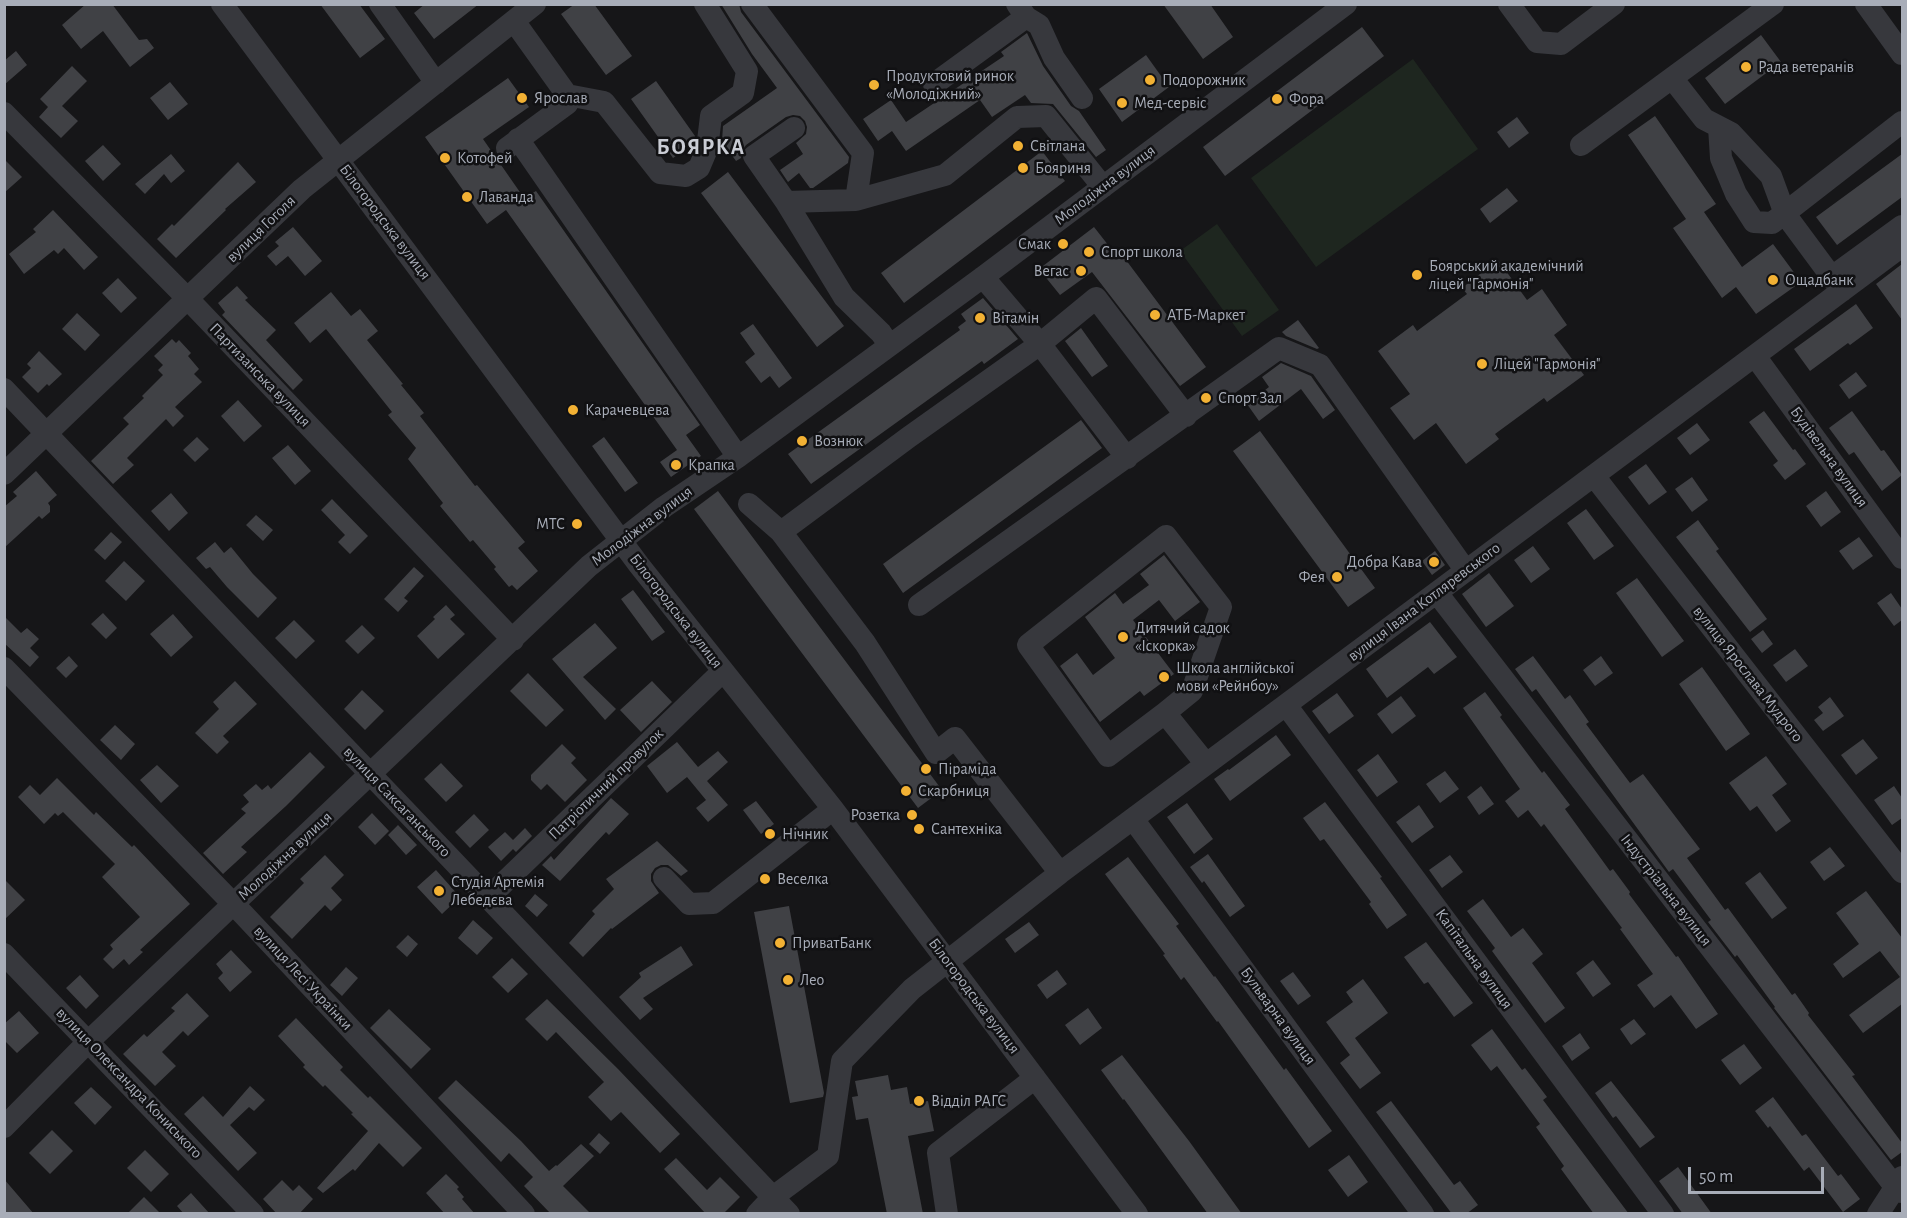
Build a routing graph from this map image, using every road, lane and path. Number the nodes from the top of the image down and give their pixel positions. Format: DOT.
graph roads {
  1 [pos="222,4"];
  2 [pos="380,4"];
  3 [pos="705,4"];
  4 [pos="752,4"];
  5 [pos="1346,4"];
  6 [pos="1509,4"];
  7 [pos="1614,4"];
  8 [pos="1773,4"];
  9 [pos="1866,4"];
  10 [pos="526,10"];
  11 [pos="1021,11"];
  12 [pos="1902,54"];
  13 [pos="1672,78"];
  14 [pos="436,83"];
  15 [pos="934,84"];
  16 [pos="567,95"];
  17 [pos="1082,98"];
  18 [pos="4,113"];
  19 [pos="1902,122"];
  20 [pos="1719,127"];
  21 [pos="794,128"];
  22 [pos="1581,145"];
  23 [pos="338,159"];
  24 [pos="1103,187"];
  25 [pos="856,200"];
  26 [pos="786,202"];
  27 [pos="1785,214"];
  28 [pos="1902,226"];
  29 [pos="1902,246"];
  30 [pos="983,277"];
  31 [pos="1837,284"];
  32 [pos="188,299"];
  33 [pos="1040,344"];
  34 [pos="889,345"];
  35 [pos="1755,356"];
  36 [pos="4,389"];
  37 [pos="1186,416"];
  38 [pos="48,434"];
  39 [pos="738,457"];
  40 [pos="1127,458"];
  41 [pos="4,474"];
  42 [pos="1594,476"];
  43 [pos="749,504"];
  44 [pos="781,532"];
  45 [pos="622,542"];
  46 [pos="1902,558"];
  47 [pos="1466,571"];
  48 [pos="1437,593"];
  49 [pos="919,605"];
  50 [pos="513,640"];
  51 [pos="4,668"];
  52 [pos="723,671"];
  53 [pos="1286,705"];
  54 [pos="1165,713"];
  55 [pos="1206,764"];
  56 [pos="371,775"];
  57 [pos="833,809"];
  58 [pos="1132,819"];
  59 [pos="1902,872"];
  60 [pos="1060,873"];
  61 [pos="664,878"];
  62 [pos="489,897"];
  63 [pos="233,904"];
  64 [pos="4,954"];
  65 [pos="947,960"];
  66 [pos="89,1041"];
  67 [pos="1035,1078"];
  68 [pos="4,1127"];
  69 [pos="1900,1186"];
  70 [pos="773,1197"];
  71 [pos="254,1214"];
  72 [pos="524,1214"];
  73 [pos="757,1214"];
  74 [pos="789,1214"];
  75 [pos="947,1214"];
  76 [pos="1137,1214"];
  77 [pos="1423,1214"];
  78 [pos="1663,1214"];
  79 [pos="1878,1214"];
  1 -- 23 [label="street, Білогородська вулиця"];
  2 -- 14 [label="street"];
  3 -- 16 [label="street"];
  4 -- 25 [label="street"];
  5 -- 24 [label="street, Молодіжна вулиця"];
  6 -- 7 [label="street"];
  8 -- 13 [label="street"];
  9 -- 12 [label="street"];
  10 -- 14 [label="street, вулиця Гоголя"];
  10 -- 16 [label="street"];
  11 -- 15 [label="street"];
  11 -- 17 [label="street"];
  13 -- 20 [label="street"];
  13 -- 22 [label="street"];
  14 -- 23 [label="street, вулиця Гоголя"];
  16 -- 39 [label="street"];
  18 -- 32 [label="street, Партизанська вулиця"];
  19 -- 27 [label="street"];
  20 -- 27 [label="street"];
  20 -- 27 [label="street"];
  21 -- 26 [label="street"];
  23 -- 32 [label="street, вулиця Гоголя"];
  23 -- 45 [label="street, Білогородська вулиця"];
  24 -- 25 [label="street"];
  24 -- 30 [label="street, Молодіжна вулиця"];
  25 -- 26 [label="street"];
  26 -- 34 [label="street"];
  27 -- 31 [label="street"];
  28 -- 31 [label="street"];
  29 -- 31 [label="street, вулиця Івана Котляревського"];
  30 -- 33 [label="street"];
  30 -- 34 [label="street, Молодіжна вулиця"];
  31 -- 35 [label="street, вулиця Івана Котляревського"];
  32 -- 38 [label="street, вулиця Гоголя"];
  32 -- 50 [label="street, Партизанська вулиця"];
  33 -- 37 [label="street"];
  33 -- 40 [label="street"];
  33 -- 44 [label="street"];
  34 -- 39 [label="street, Молодіжна вулиця"];
  35 -- 42 [label="street, вулиця Івана Котляревського"];
  35 -- 46 [label="street, Будівельна вулиця"];
  36 -- 38 [label="street, вулиця Саксаганського"];
  37 -- 40 [label="street"];
  37 -- 47 [label="street"];
  38 -- 41 [label="street, вулиця Гоголя"];
  38 -- 56 [label="street, вулиця Саксаганського"];
  39 -- 45 [label="street, Молодіжна вулиця"];
  40 -- 49 [label="street"];
  42 -- 47 [label="street, вулиця Івана Котляревського"];
  42 -- 59 [label="street, вулиця Ярослава Мудрого"];
  43 -- 44 [label="street"];
  44 -- 60 [label="street"];
  45 -- 50 [label="street, Молодіжна вулиця"];
  45 -- 52 [label="street, Білогородська вулиця"];
  47 -- 48 [label="street, вулиця Івана Котляревського"];
  48 -- 53 [label="street, вулиця Івана Котляревського"];
  48 -- 69 [label="street, Індустріальна вулиця"];
  50 -- 56 [label="street, Молодіжна вулиця"];
  51 -- 63 [label="street, вулиця Лесі Українки"];
  52 -- 57 [label="street, Білогородська вулиця"];
  52 -- 62 [label="street, Патріотичний провулок"];
  53 -- 55 [label="street, вулиця Івана Котляревського"];
  53 -- 78 [label="street, Капітальна вулиця"];
  54 -- 54 [label="street"];
  54 -- 55 [label="street"];
  55 -- 58 [label="street, вулиця Івана Котляревського"];
  56 -- 62 [label="street, вулиця Саксаганського"];
  56 -- 63 [label="street, Молодіжна вулиця"];
  57 -- 61 [label="street"];
  57 -- 65 [label="street, Білогородська вулиця"];
  58 -- 60 [label="street, вулиця Івана Котляревського"];
  58 -- 77 [label="street, Бульварна вулиця"];
  60 -- 65 [label="street, вулиця Івана Котляревського"];
  62 -- 70 [label="street, вулиця Саксаганського"];
  63 -- 66 [label="street, Молодіжна вулиця"];
  63 -- 72 [label="street, вулиця Лесі Українки"];
  64 -- 66 [label="street, вулиця Олександра Кониського"];
  65 -- 67 [label="street, Білогородська вулиця"];
  65 -- 70 [label="street, вулиця Івана Котляревського"];
  66 -- 68 [label="street, Молодіжна вулиця"];
  66 -- 71 [label="street, вулиця Олександра Кониського"];
  67 -- 75 [label="street"];
  67 -- 76 [label="street, Білогородська вулиця"];
  69 -- 79 [label="street"];
  70 -- 73 [label="street, вулиця Івана Котляревського"];
  70 -- 74 [label="street, вулиця Саксаганського"];
}
